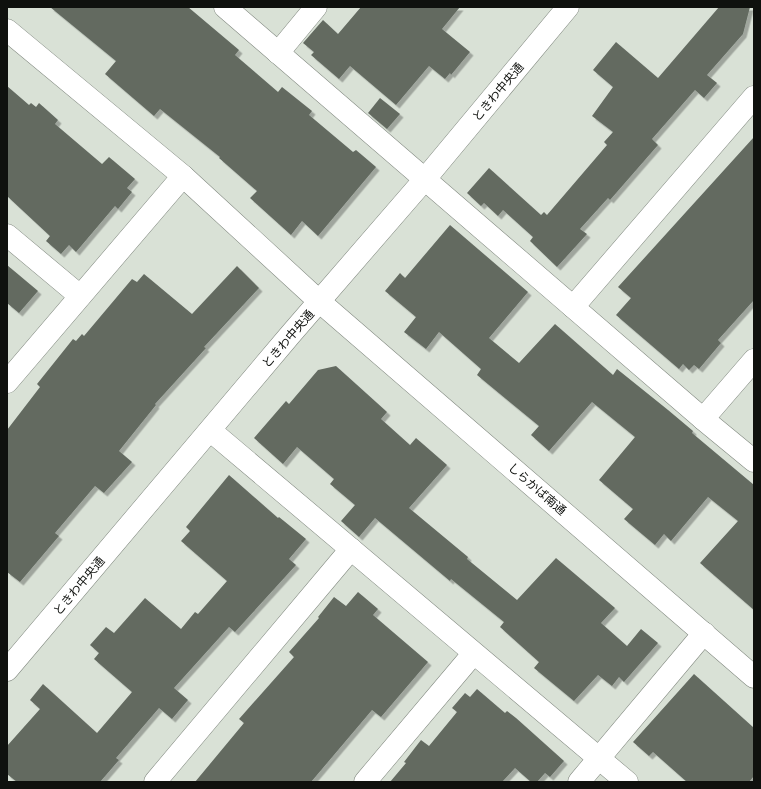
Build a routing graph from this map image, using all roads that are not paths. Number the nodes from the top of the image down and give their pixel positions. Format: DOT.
graph roads {
  1 [pos="225,7"];
  2 [pos="316,7"];
  3 [pos="568,7"];
  4 [pos="7,30"];
  5 [pos="278,53"];
  6 [pos="754,97"];
  7 [pos="183,176"];
  8 [pos="425,179"];
  9 [pos="7,235"];
  10 [pos="80,296"];
  11 [pos="320,302"];
  12 [pos="573,306"];
  13 [pos="754,360"];
  14 [pos="7,382"];
  15 [pos="703,419"];
  16 [pos="211,431"];
  17 [pos="754,461"];
  18 [pos="351,549"];
  19 [pos="704,633"];
  20 [pos="473,654"];
  21 [pos="7,670"];
  22 [pos="754,677"];
  23 [pos="599,758"];
  24 [pos="155,782"];
  25 [pos="365,782"];
  26 [pos="579,782"];
  27 [pos="627,782"];
  1 -- 5 [label="street"];
  2 -- 5 [label="street"];
  3 -- 8 [label="street, ときわ中央通"];
  4 -- 7 [label="street, しらかば南通"];
  5 -- 8 [label="street"];
  6 -- 12 [label="street"];
  7 -- 10 [label="street"];
  7 -- 11 [label="street, しらかば南通"];
  8 -- 11 [label="street, ときわ中央通"];
  8 -- 12 [label="street"];
  9 -- 10 [label="street"];
  10 -- 14 [label="street"];
  11 -- 16 [label="street, ときわ中央通"];
  11 -- 19 [label="street, しらかば南通"];
  12 -- 15 [label="street"];
  13 -- 15 [label="street"];
  15 -- 17 [label="street"];
  16 -- 18 [label="street"];
  16 -- 21 [label="street, ときわ中央通"];
  18 -- 20 [label="street"];
  18 -- 24 [label="street"];
  19 -- 22 [label="street, しらかば南通"];
  19 -- 23 [label="street"];
  20 -- 23 [label="street"];
  20 -- 25 [label="street"];
  23 -- 26 [label="street"];
  23 -- 27 [label="street"];
}
